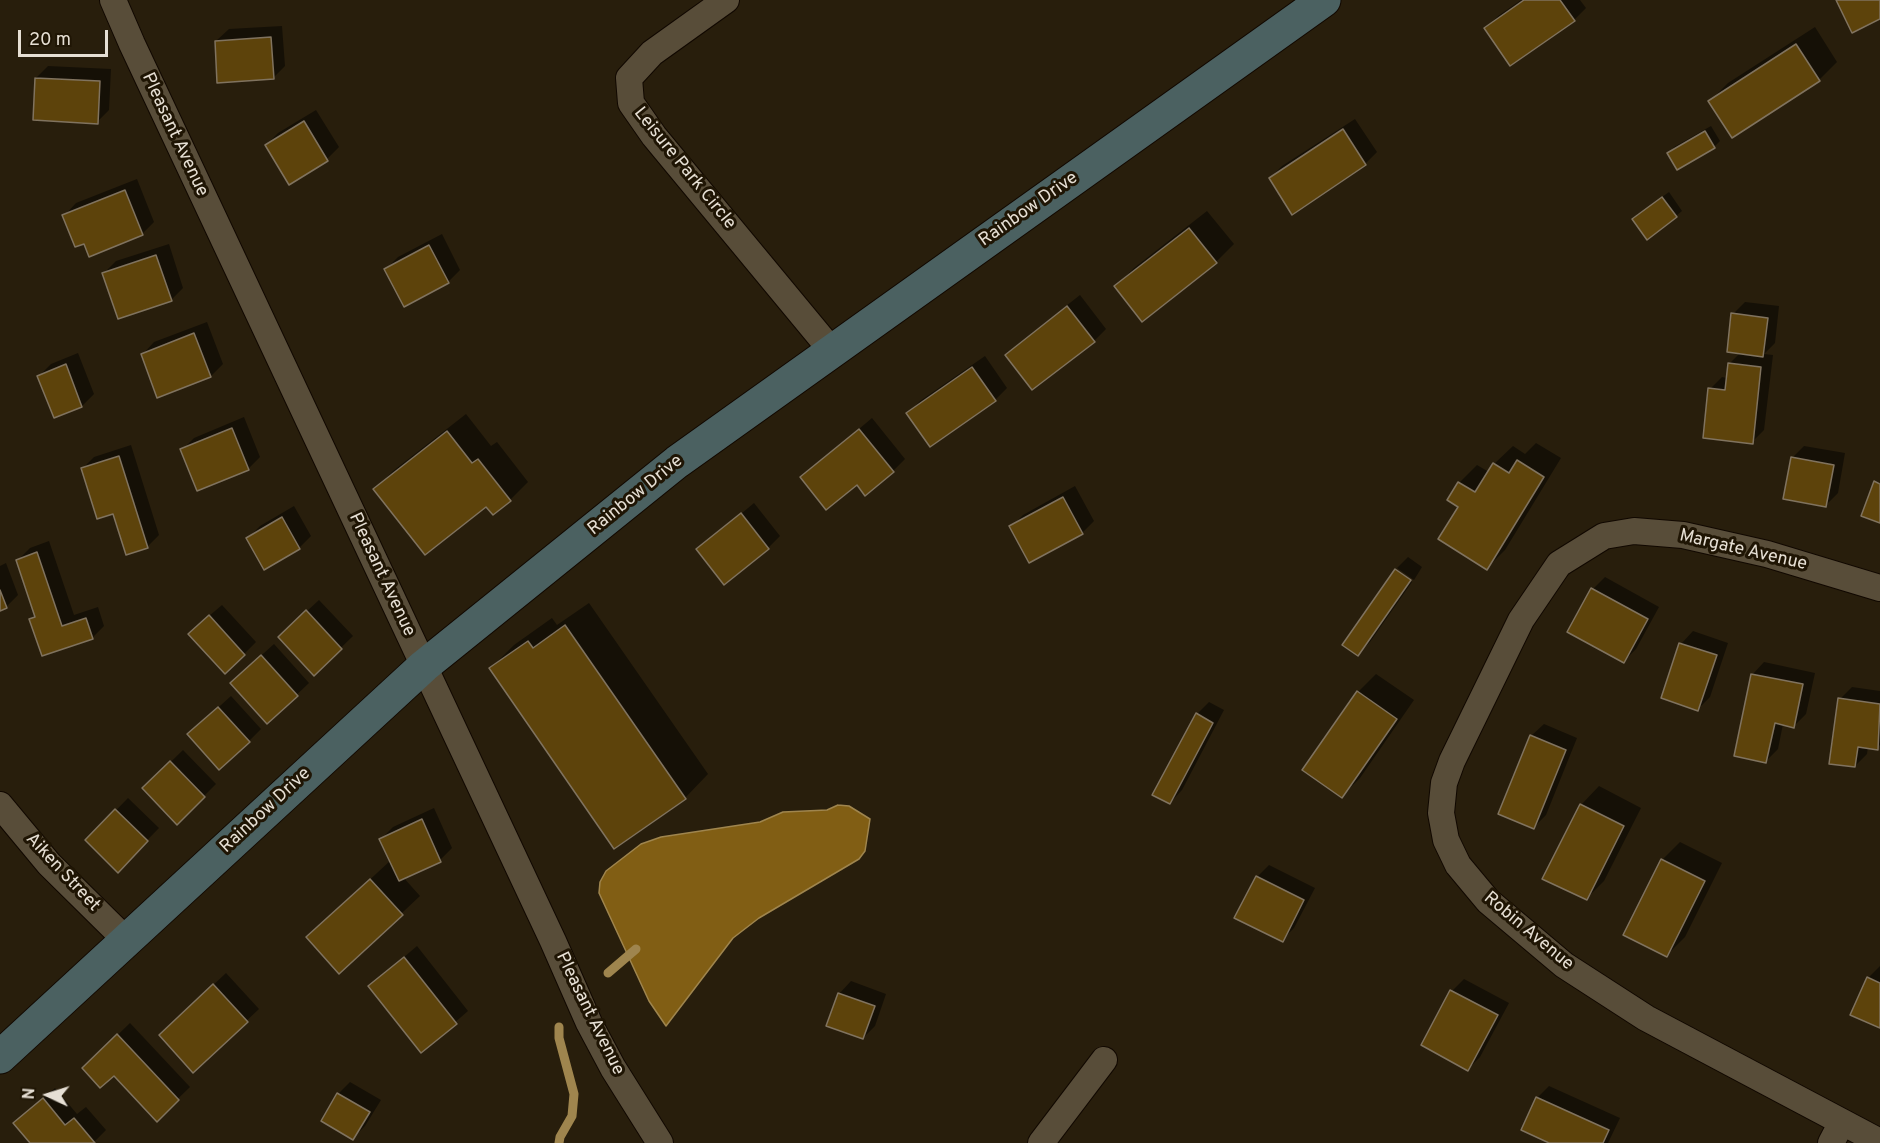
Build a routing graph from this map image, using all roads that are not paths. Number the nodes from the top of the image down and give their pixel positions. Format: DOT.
graph roads {
  1 [pos="113,0"];
  2 [pos="726,0"];
  3 [pos="1324,0"];
  4 [pos="832,351"];
  5 [pos="1604,536"];
  6 [pos="1880,588"];
  7 [pos="424,666"];
  8 [pos="0,805"];
  9 [pos="126,940"];
  10 [pos="0,1057"];
  11 [pos="1104,1059"];
  12 [pos="1836,1133"];
  13 [pos="1880,1142"];
  14 [pos="660,1143"];
  15 [pos="1041,1143"];
  1 -- 7 [label="street, Pleasant Avenue"];
  2 -- 4 [label="street, Leisure Park Circle"];
  3 -- 4 [label="main road, Rainbow Drive"];
  4 -- 7 [label="main road, Rainbow Drive"];
  5 -- 6 [label="street, Margate Avenue"];
  5 -- 12 [label="street, Robin Avenue"];
  7 -- 9 [label="main road, Rainbow Drive"];
  7 -- 14 [label="street, Pleasant Avenue"];
  8 -- 9 [label="street, Aiken Street"];
  9 -- 10 [label="main road, Rainbow Drive"];
  11 -- 15 [label="street"];
  12 -- 13 [label="street, Robin Avenue"];
}
